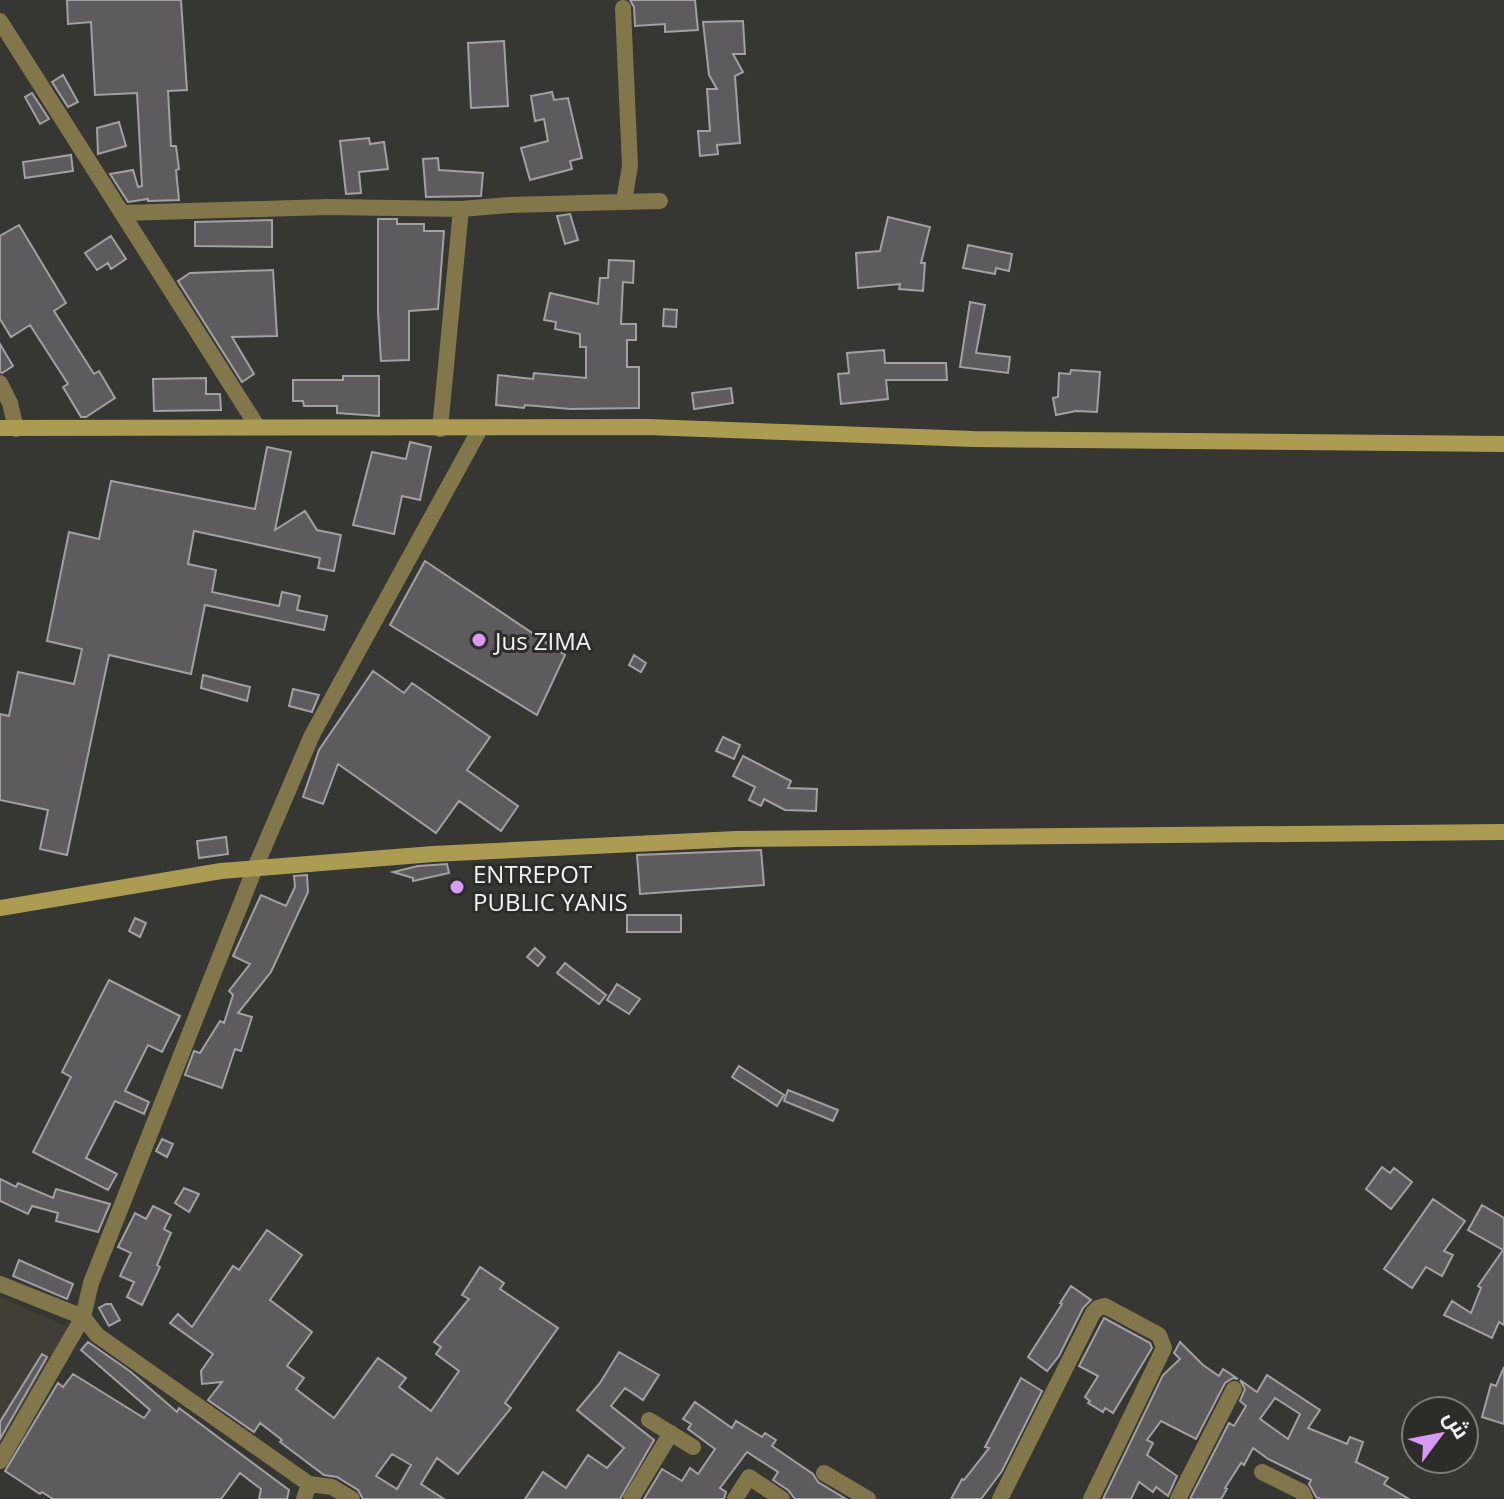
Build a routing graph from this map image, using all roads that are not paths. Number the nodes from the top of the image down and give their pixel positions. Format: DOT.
graph roads {
  1 [pos="623,8"];
  2 [pos="0,21"];
  3 [pos="624,201"];
  4 [pos="660,201"];
  5 [pos="461,209"];
  6 [pos="122,213"];
  7 [pos="0,383"];
  8 [pos="257,426"];
  9 [pos="8,428"];
  10 [pos="440,429"];
  11 [pos="480,429"];
  12 [pos="1504,444"];
  13 [pos="1504,832"];
  14 [pos="255,868"];
  15 [pos="0,908"];
  16 [pos="0,1284"];
  17 [pos="83,1317"];
  18 [pos="1234,1389"];
  19 [pos="649,1420"];
  20 [pos="671,1433"];
  21 [pos="693,1447"];
  22 [pos="0,1461"];
  23 [pos="1262,1472"];
  24 [pos="824,1473"];
  25 [pos="307,1492"];
  26 [pos="1302,1497"];
  27 [pos="352,1499"];
  28 [pos="631,1499"];
  29 [pos="735,1499"];
  30 [pos="782,1499"];
  31 [pos="868,1499"];
  32 [pos="1000,1499"];
  33 [pos="1091,1499"];
  34 [pos="1178,1499"];
  1 -- 3 [label="street"];
  2 -- 6 [label="street"];
  3 -- 4 [label="street"];
  3 -- 5 [label="street"];
  5 -- 6 [label="street"];
  5 -- 10 [label="street"];
  6 -- 8 [label="street"];
  7 -- 9 [label="street"];
  8 -- 9 [label="main road"];
  8 -- 10 [label="main road"];
  10 -- 11 [label="main road"];
  11 -- 12 [label="main road"];
  11 -- 14 [label="street"];
  13 -- 14 [label="main road"];
  14 -- 15 [label="main road"];
  14 -- 17 [label="street"];
  16 -- 17 [label="street"];
  17 -- 22 [label="street"];
  17 -- 25 [label="street"];
  18 -- 34 [label="street"];
  19 -- 20 [label="street"];
  20 -- 21 [label="street"];
  20 -- 28 [label="street"];
  23 -- 26 [label="street"];
  24 -- 31 [label="street"];
  25 -- 27 [label="street"];
  29 -- 30 [label="street"];
  32 -- 33 [label="street"];
}
